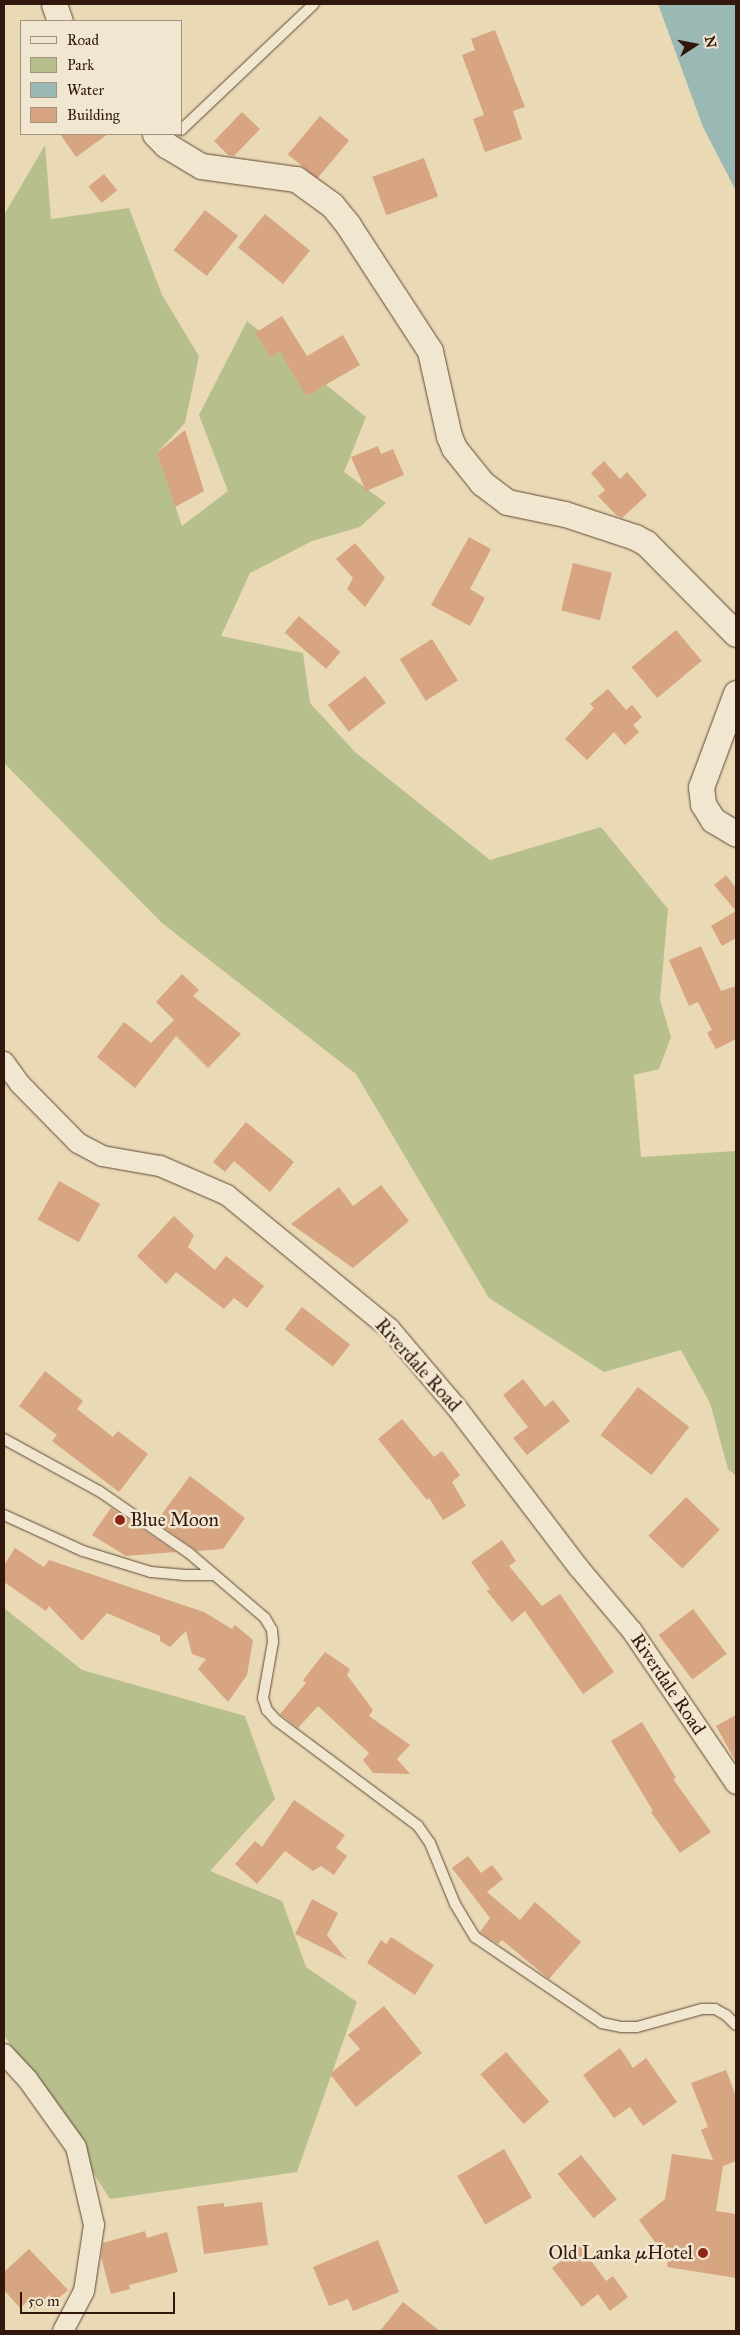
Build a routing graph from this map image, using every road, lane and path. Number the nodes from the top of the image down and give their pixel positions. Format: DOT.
graph roads {
  1 [pos="54,4"];
  2 [pos="314,4"];
  3 [pos="60,20"];
  4 [pos="182,125"];
  5 [pos="170,136"];
  6 [pos="736,634"];
  7 [pos="736,693"];
  8 [pos="736,834"];
  9 [pos="4,1062"];
  10 [pos="4,1439"];
  11 [pos="4,1515"];
  12 [pos="212,1575"];
  13 [pos="736,1784"];
  14 [pos="736,2025"];
  15 [pos="4,2054"];
  16 [pos="64,2330"];
  1 -- 3 [label="street"];
  2 -- 4 [label="lane"];
  5 -- 6 [label="street"];
  7 -- 8 [label="street"];
  9 -- 13 [label="street, Riverdale Road"];
  10 -- 12 [label="lane"];
  11 -- 12 [label="lane"];
  12 -- 14 [label="lane"];
  15 -- 16 [label="street"];
}
